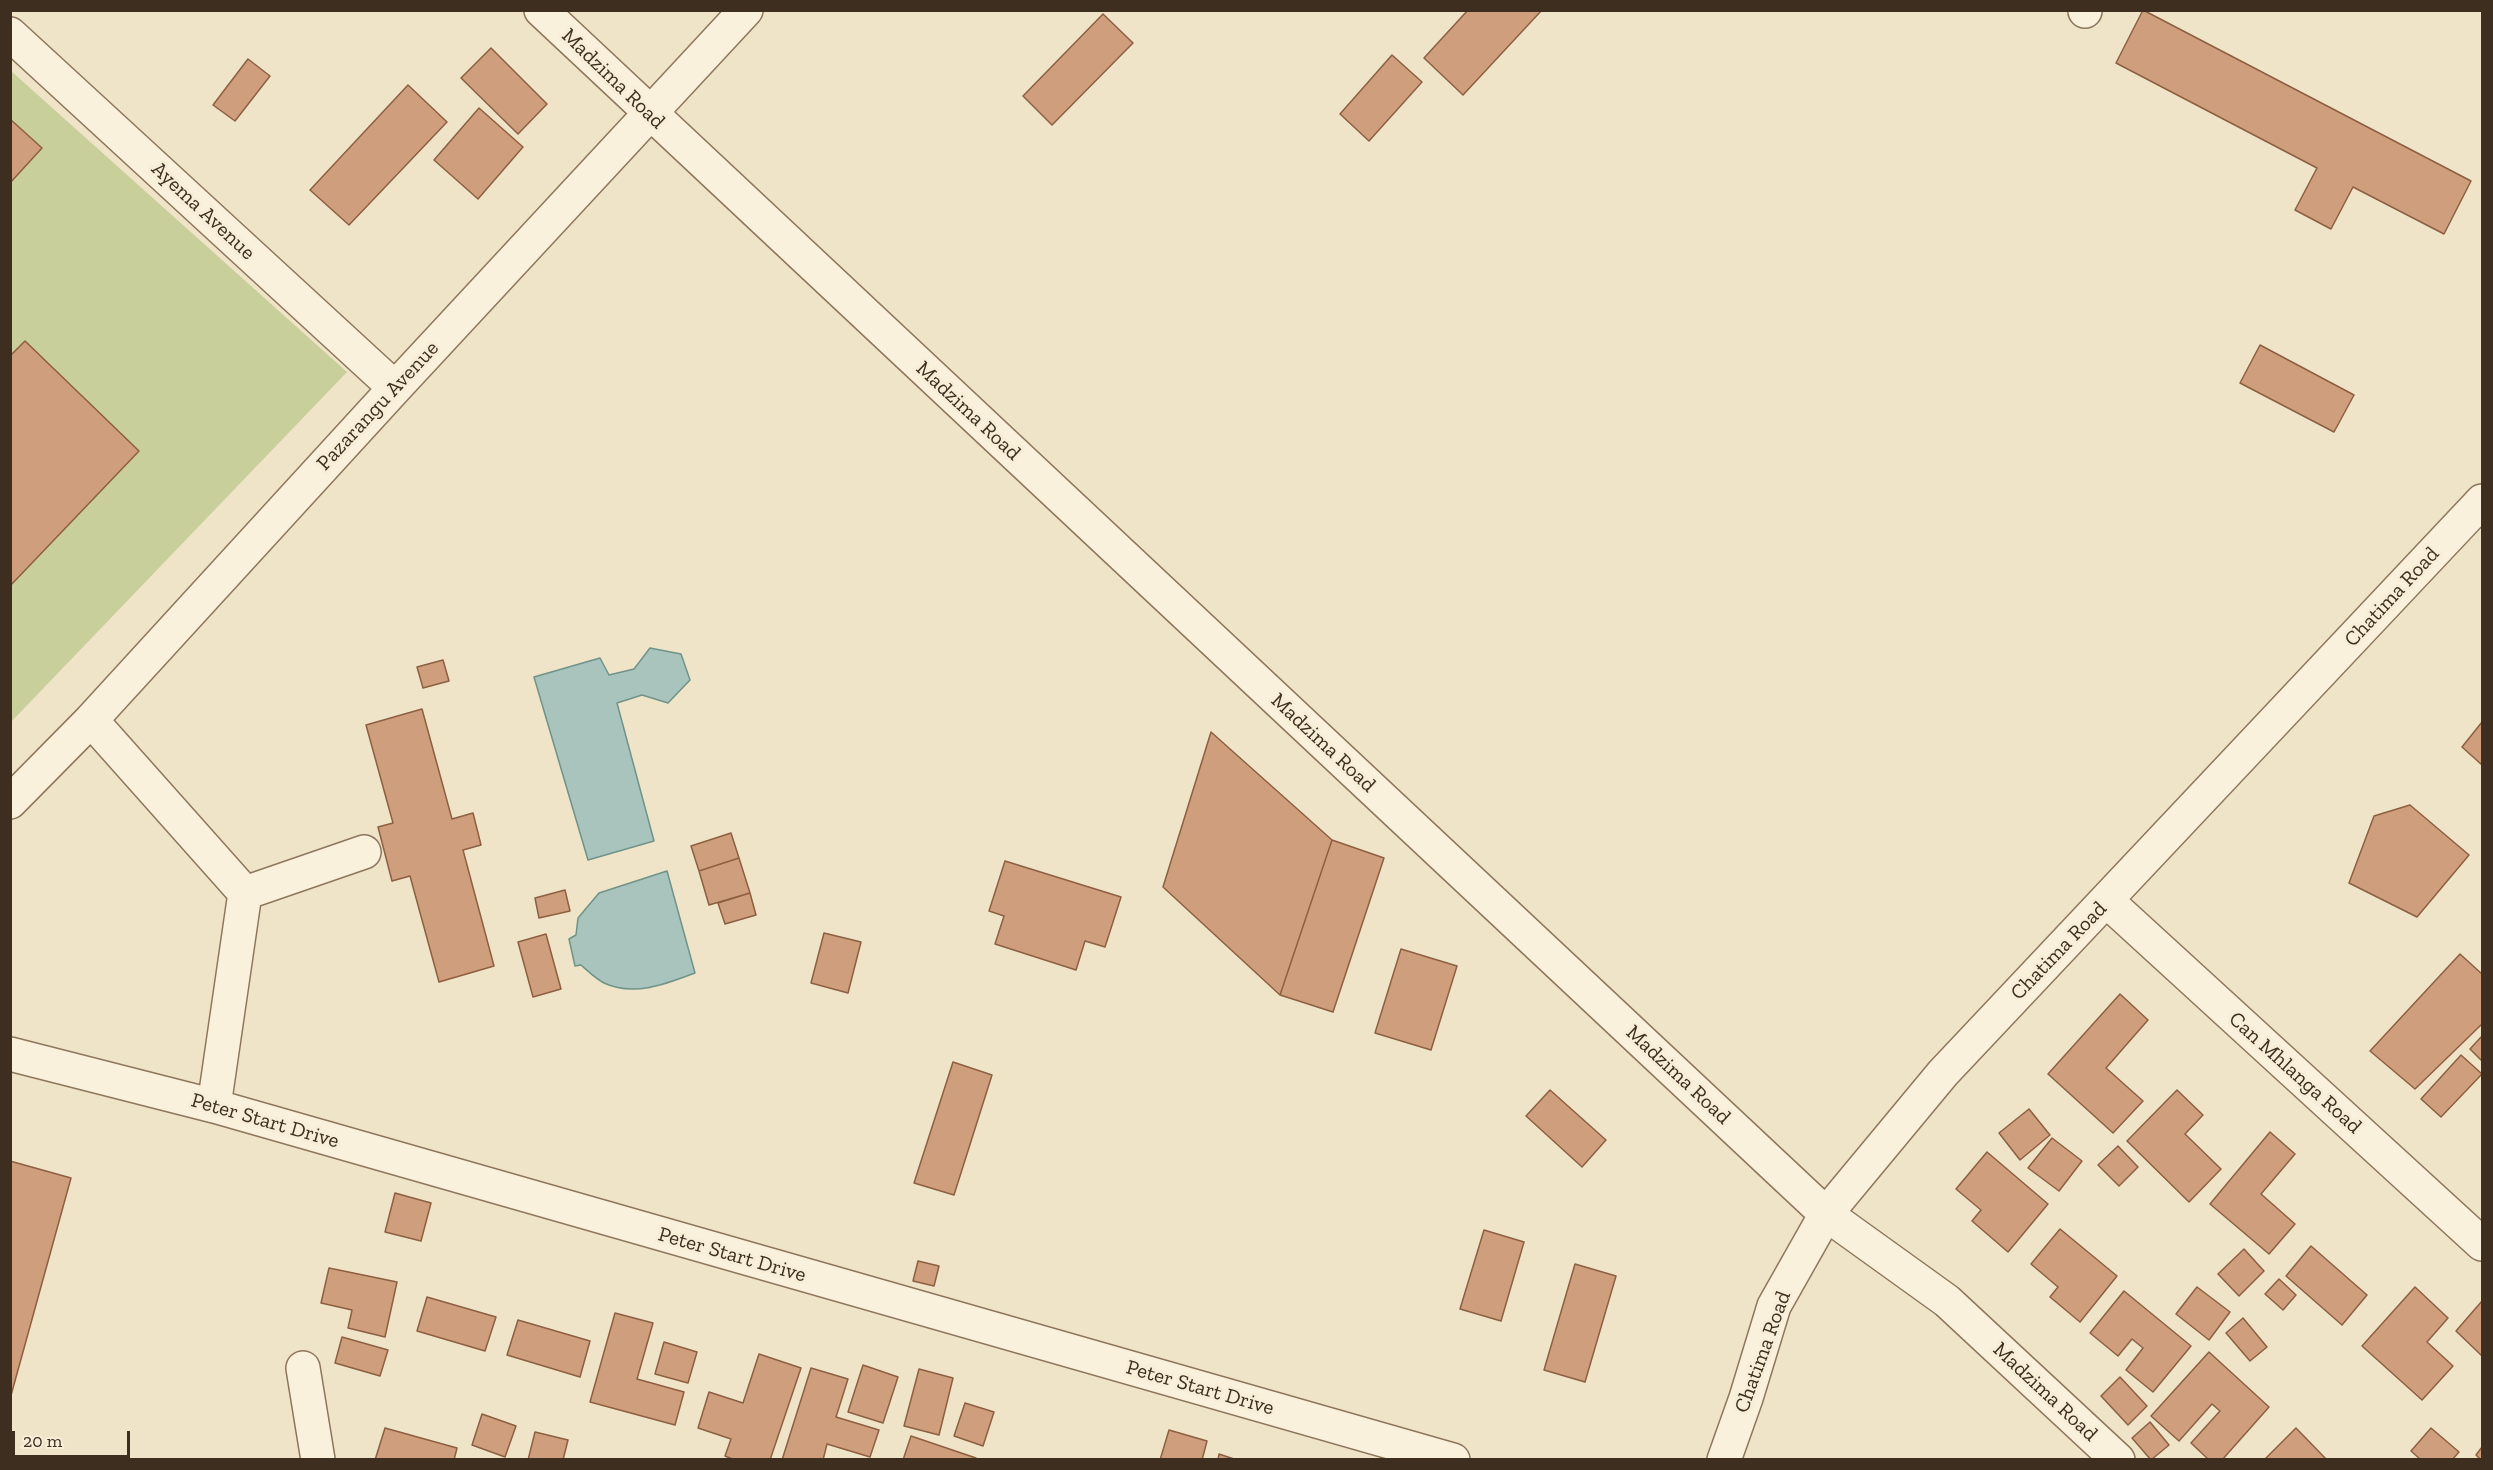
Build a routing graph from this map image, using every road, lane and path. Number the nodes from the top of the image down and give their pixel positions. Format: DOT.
graph roads {
  1 [pos="542,10"];
  2 [pos="746,10"];
  3 [pos="10,34"];
  4 [pos="650,114"];
  5 [pos="395,388"];
  6 [pos="2482,501"];
  7 [pos="91,720"];
  8 [pos="10,802"];
  9 [pos="364,852"];
  10 [pos="245,893"];
  11 [pos="2107,902"];
  12 [pos="10,1054"];
  13 [pos="214,1106"];
  14 [pos="1826,1214"];
  15 [pos="2482,1244"];
  16 [pos="303,1368"];
  17 [pos="318,1460"];
  18 [pos="1453,1460"];
  19 [pos="1724,1460"];
  20 [pos="2118,1460"];
  1 -- 4 [label="street, Madzima Road"];
  2 -- 4 [label="street, Pazarangu Avenue"];
  3 -- 5 [label="street, Ayema Avenue"];
  4 -- 5 [label="street, Pazarangu Avenue"];
  4 -- 14 [label="street, Madzima Road"];
  5 -- 7 [label="street, Pazarangu Avenue"];
  6 -- 11 [label="street, Chatima Road"];
  7 -- 8 [label="street, Pazarangu Avenue"];
  7 -- 10 [label="street"];
  9 -- 10 [label="street"];
  10 -- 13 [label="street"];
  11 -- 14 [label="street, Chatima Road"];
  11 -- 15 [label="street, Can Mhlanga Road"];
  12 -- 13 [label="street, Peter Start Drive"];
  13 -- 18 [label="street, Peter Start Drive"];
  14 -- 19 [label="street, Chatima Road"];
  14 -- 20 [label="street, Madzima Road"];
  16 -- 17 [label="street"];
}
